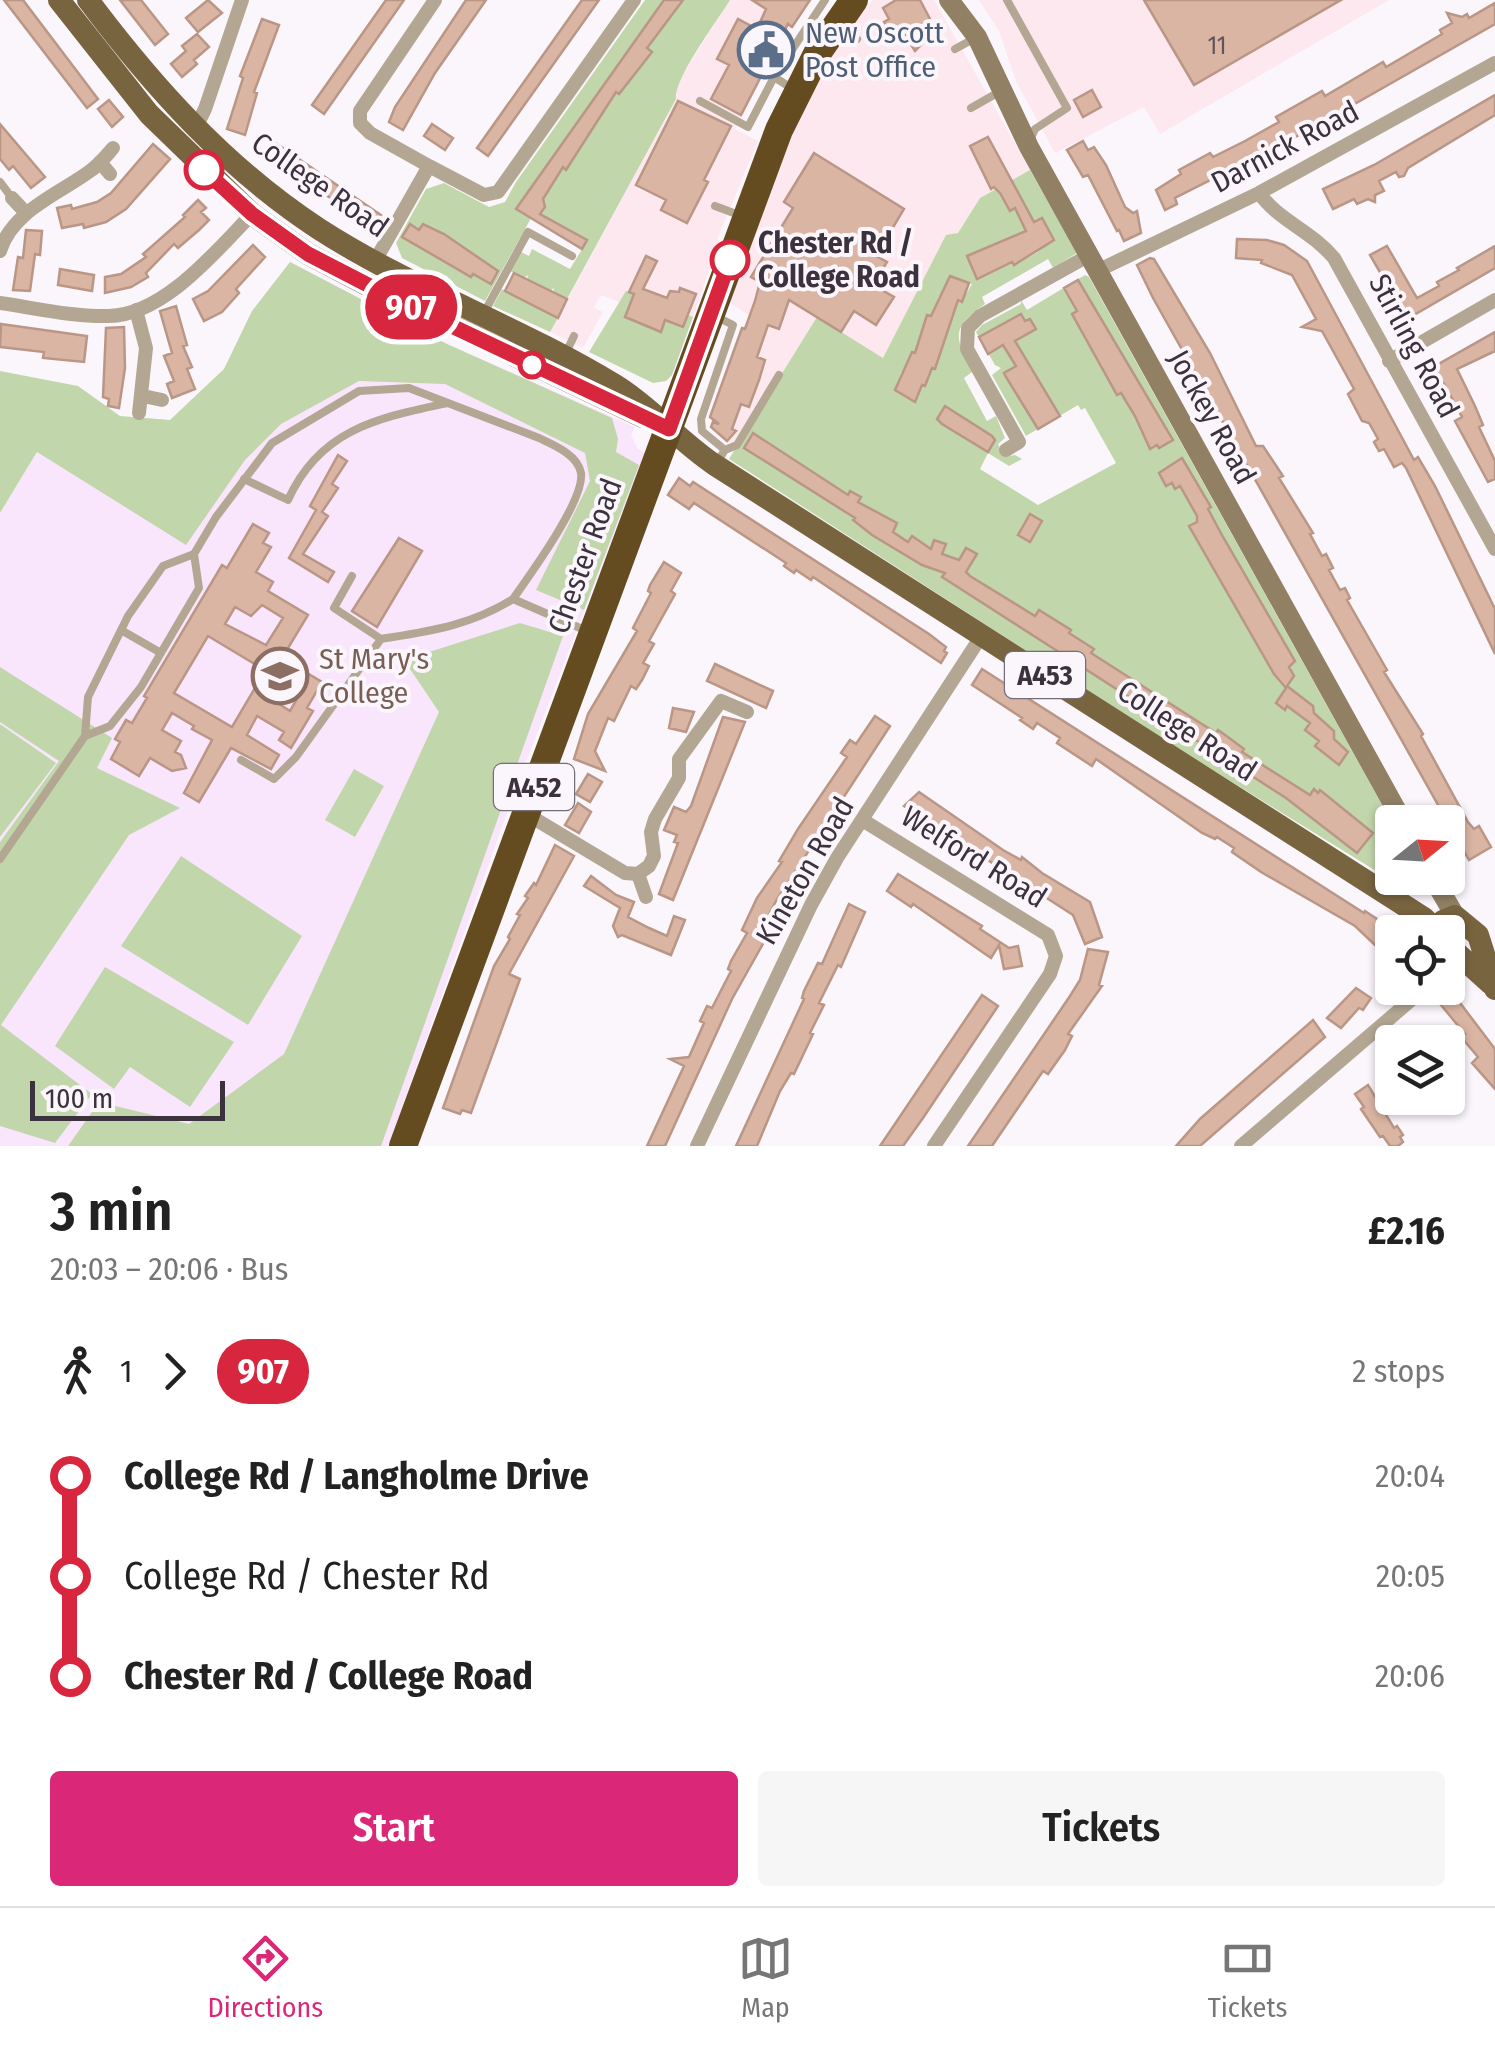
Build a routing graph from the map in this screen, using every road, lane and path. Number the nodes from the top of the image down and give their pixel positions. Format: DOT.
graph roads {
  1 [pos="60,0"];
  2 [pos="88,0"];
  3 [pos="242,0"];
  4 [pos="434,0"];
  5 [pos="634,0"];
  6 [pos="950,0"];
  7 [pos="966,0"];
  8 [pos="1006,0"];
  9 [pos="844,15"];
  10 [pos="976,37"];
  11 [pos="954,49"];
  12 [pos="1495,63"];
  13 [pos="785,84"];
  14 [pos="1003,90"];
  15 [pos="164,95"];
  16 [pos="700,102"];
  17 [pos="970,108"];
  18 [pos="150,114"];
  19 [pos="194,129"];
  20 [pos="1028,147"];
  21 [pos="113,148"];
  22 [pos="100,162"];
  23 [pos="430,166"];
  24 [pos="110,174"];
  25 [pos="0,182"];
  26 [pos="1259,193"];
  27 [pos="12,198"];
  28 [pos="715,206"];
  29 [pos="26,213"];
  30 [pos="252,214"];
  31 [pos="746,218"];
  32 [pos="0,250"];
  33 [pos="572,256"];
  34 [pos="375,261"];
  35 [pos="1092,264"];
  36 [pos="1495,300"];
  37 [pos="0,303"];
  38 [pos="136,310"];
  39 [pos="711,314"];
  40 [pos="483,315"];
  41 [pos="565,356"];
  42 [pos="1389,360"];
  43 [pos="779,375"];
  44 [pos="617,386"];
  45 [pos="684,386"];
  46 [pos="143,396"];
  47 [pos="162,400"];
  48 [pos="452,402"];
  49 [pos="138,413"];
  50 [pos="669,429"];
  51 [pos="1017,448"];
  52 [pos="720,458"];
  53 [pos="244,480"];
  54 [pos="1495,550"];
  55 [pos="194,554"];
  56 [pos="352,576"];
  57 [pos="513,600"];
  58 [pos="121,630"];
  59 [pos="591,632"];
  60 [pos="982,635"];
  61 [pos="381,639"];
  62 [pos="161,653"];
  63 [pos="748,712"];
  64 [pos="85,736"];
  65 [pos="662,753"];
  66 [pos="241,760"];
  67 [pos="680,760"];
  68 [pos="1394,805"];
  69 [pos="524,816"];
  70 [pos="864,820"];
  71 [pos="0,858"];
  72 [pos="638,874"];
  73 [pos="646,896"];
  74 [pos="1428,915"];
  75 [pos="1465,928"];
  76 [pos="1465,945"];
  77 [pos="1465,960"];
  78 [pos="1493,981"];
  79 [pos="1406,1005"];
  80 [pos="402,1146"];
  81 [pos="697,1146"];
  82 [pos="934,1146"];
  83 [pos="1241,1146"];
  1 -- 18 [label="main road, College Road / A453"];
  2 -- 15 [label="main road, College Road / A453"];
  3 -- 19 [label="street"];
  4 -- 23 [label="street"];
  5 -- 23 [label="street"];
  6 -- 10 [label="main road, Jockey Road"];
  7 -- 10 [label="main road, Jockey Road"];
  8 -- 20 [label="lane"];
  9 -- 13 [label="highway, Chester Road / A452"];
  10 -- 11 [label="lane"];
  10 -- 14 [label="main road, Jockey Road"];
  12 -- 26 [label="street, Darnick Road"];
  13 -- 16 [label="lane"];
  13 -- 31 [label="highway, Chester Road / A452"];
  14 -- 17 [label="lane"];
  14 -- 20 [label="main road, Jockey Road"];
  15 -- 18 [label="main road"];
  15 -- 19 [label="main road, College Road / A453"];
  18 -- 30 [label="main road, College Road / A453"];
  19 -- 34 [label="main road, College Road / A453"];
  20 -- 35 [label="main road, Jockey Road"];
  21 -- 22 [label="street"];
  22 -- 24 [label="street"];
  22 -- 29 [label="street"];
  23 -- 34 [label="street"];
  25 -- 27 [label="lane"];
  26 -- 35 [label="street, Darnick Road"];
  26 -- 42 [label="street, Stirling Road"];
  27 -- 29 [label="street"];
  28 -- 31 [label="lane"];
  29 -- 32 [label="street"];
  30 -- 38 [label="street"];
  30 -- 41 [label="main road, College Road / A453"];
  31 -- 39 [label="highway, Chester Road / A452"];
  33 -- 40 [label="lane"];
  34 -- 40 [label="main road, College Road / A453"];
  35 -- 51 [label="street, Darnick Road"];
  35 -- 68 [label="main road, Jockey Road"];
  36 -- 42 [label="street"];
  37 -- 38 [label="street"];
  38 -- 46 [label="street"];
  39 -- 45 [label="highway, Chester Road / A452"];
  39 -- 52 [label="lane"];
  40 -- 41 [label="main road, College Road / A453"];
  41 -- 44 [label="main road, College Road / A453"];
  41 -- 50 [label="main road, College Road / A453"];
  42 -- 54 [label="street, Stirling Road"];
  43 -- 52 [label="lane"];
  44 -- 45 [label="main road, College Road"];
  44 -- 50 [label="main road, College Road / A453"];
  45 -- 50 [label="highway, Chester Road / A452"];
  46 -- 47 [label="street"];
  46 -- 49 [label="street"];
  48 -- 53 [label="lane"];
  48 -- 53 [label="lane"];
  48 -- 57 [label="lane"];
  50 -- 52 [label="main road, College Road / A453"];
  50 -- 59 [label="highway, Chester Road / A452"];
  52 -- 60 [label="main road, College Road / A453"];
  53 -- 55 [label="lane"];
  55 -- 58 [label="lane"];
  55 -- 62 [label="lane"];
  56 -- 61 [label="lane"];
  57 -- 59 [label="lane"];
  57 -- 61 [label="lane"];
  58 -- 62 [label="lane"];
  58 -- 64 [label="lane"];
  59 -- 69 [label="highway, Chester Road / A452"];
  60 -- 70 [label="street, Kineton Road"];
  60 -- 74 [label="main road, College Road / A453"];
  61 -- 66 [label="lane"];
  62 -- 64 [label="lane"];
  63 -- 67 [label="street"];
  64 -- 71 [label="lane"];
  65 -- 67 [label="street"];
  67 -- 72 [label="street"];
  69 -- 72 [label="street"];
  69 -- 80 [label="highway, Chester Road / A452"];
  70 -- 81 [label="street, Kineton Road"];
  70 -- 82 [label="street, Welford Road"];
  72 -- 73 [label="street"];
  75 -- 76 [label="main road, College Road"];
  77 -- 78 [label="main road"];
  79 -- 83 [label="street"];
}
